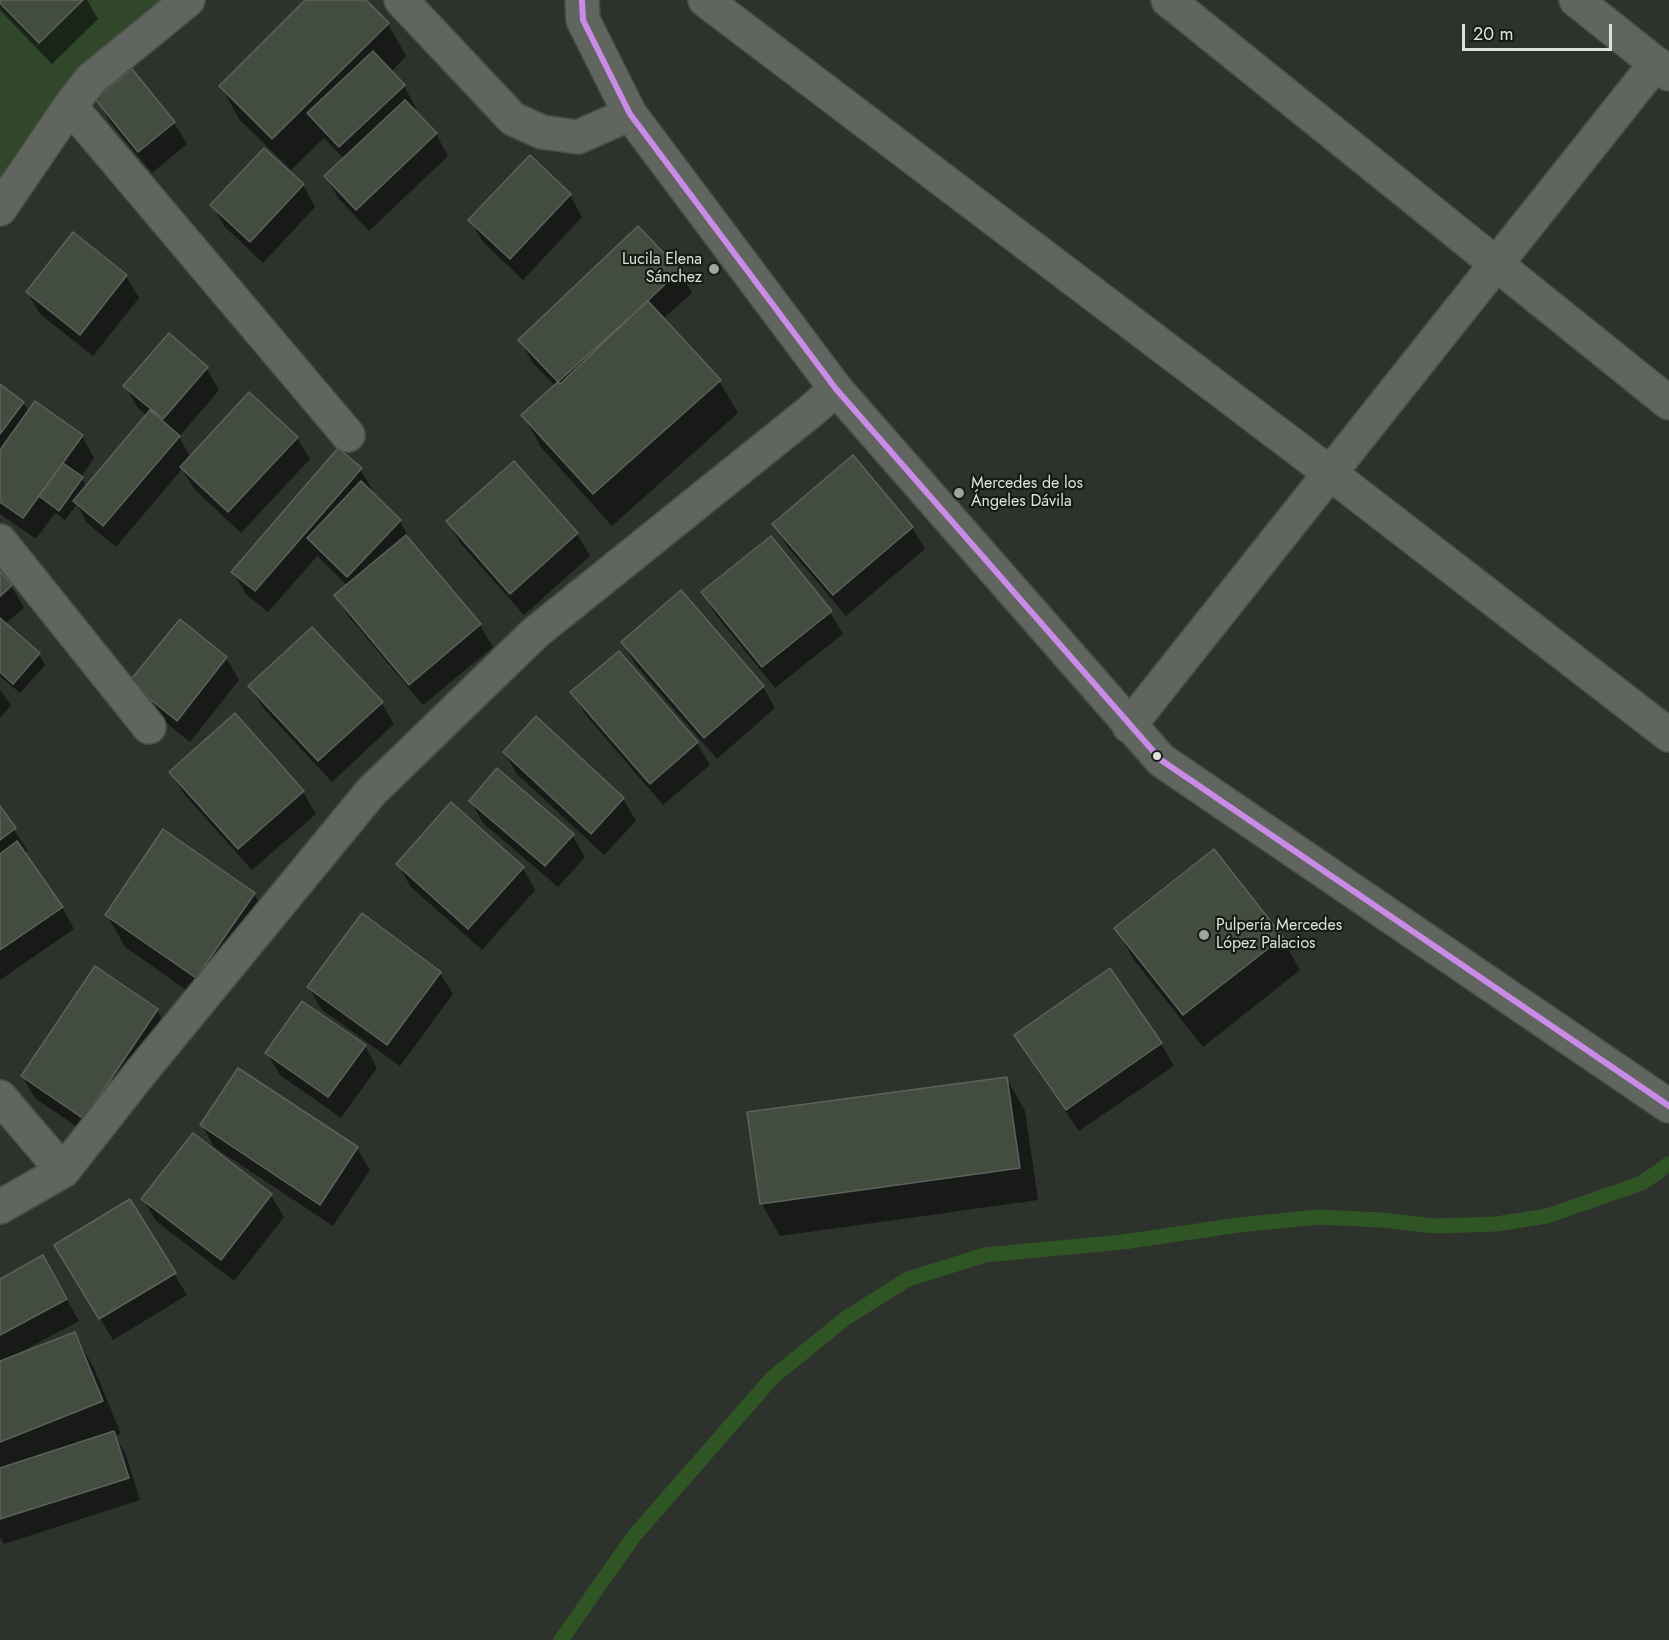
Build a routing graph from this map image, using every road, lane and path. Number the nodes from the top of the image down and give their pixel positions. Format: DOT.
graph roads {
  1 [pos="188,0"];
  2 [pos="401,0"];
  3 [pos="582,0"];
  4 [pos="705,0"];
  5 [pos="1168,0"];
  6 [pos="1576,0"];
  7 [pos="1662,69"];
  8 [pos="70,106"];
  9 [pos="630,114"];
  10 [pos="0,209"];
  11 [pos="1496,264"];
  12 [pos="836,389"];
  13 [pos="1669,403"];
  14 [pos="348,435"];
  15 [pos="1331,474"];
  16 [pos="0,541"];
  17 [pos="1129,726"];
  18 [pos="149,728"];
  19 [pos="1669,735"];
  20 [pos="0,1096"];
  21 [pos="1669,1106"];
  22 [pos="63,1171"];
  23 [pos="0,1207"];
  1 -- 8 [label="street"];
  2 -- 9 [label="street"];
  3 -- 9 [label="street"];
  4 -- 15 [label="street"];
  5 -- 11 [label="street"];
  6 -- 7 [label="street"];
  7 -- 11 [label="street"];
  8 -- 10 [label="street"];
  8 -- 14 [label="street"];
  9 -- 12 [label="street"];
  11 -- 13 [label="street"];
  11 -- 15 [label="street"];
  12 -- 17 [label="street"];
  12 -- 22 [label="street"];
  15 -- 17 [label="street"];
  15 -- 19 [label="street"];
  16 -- 18 [label="street"];
  17 -- 21 [label="street"];
  20 -- 22 [label="street"];
  22 -- 23 [label="street"];
}
